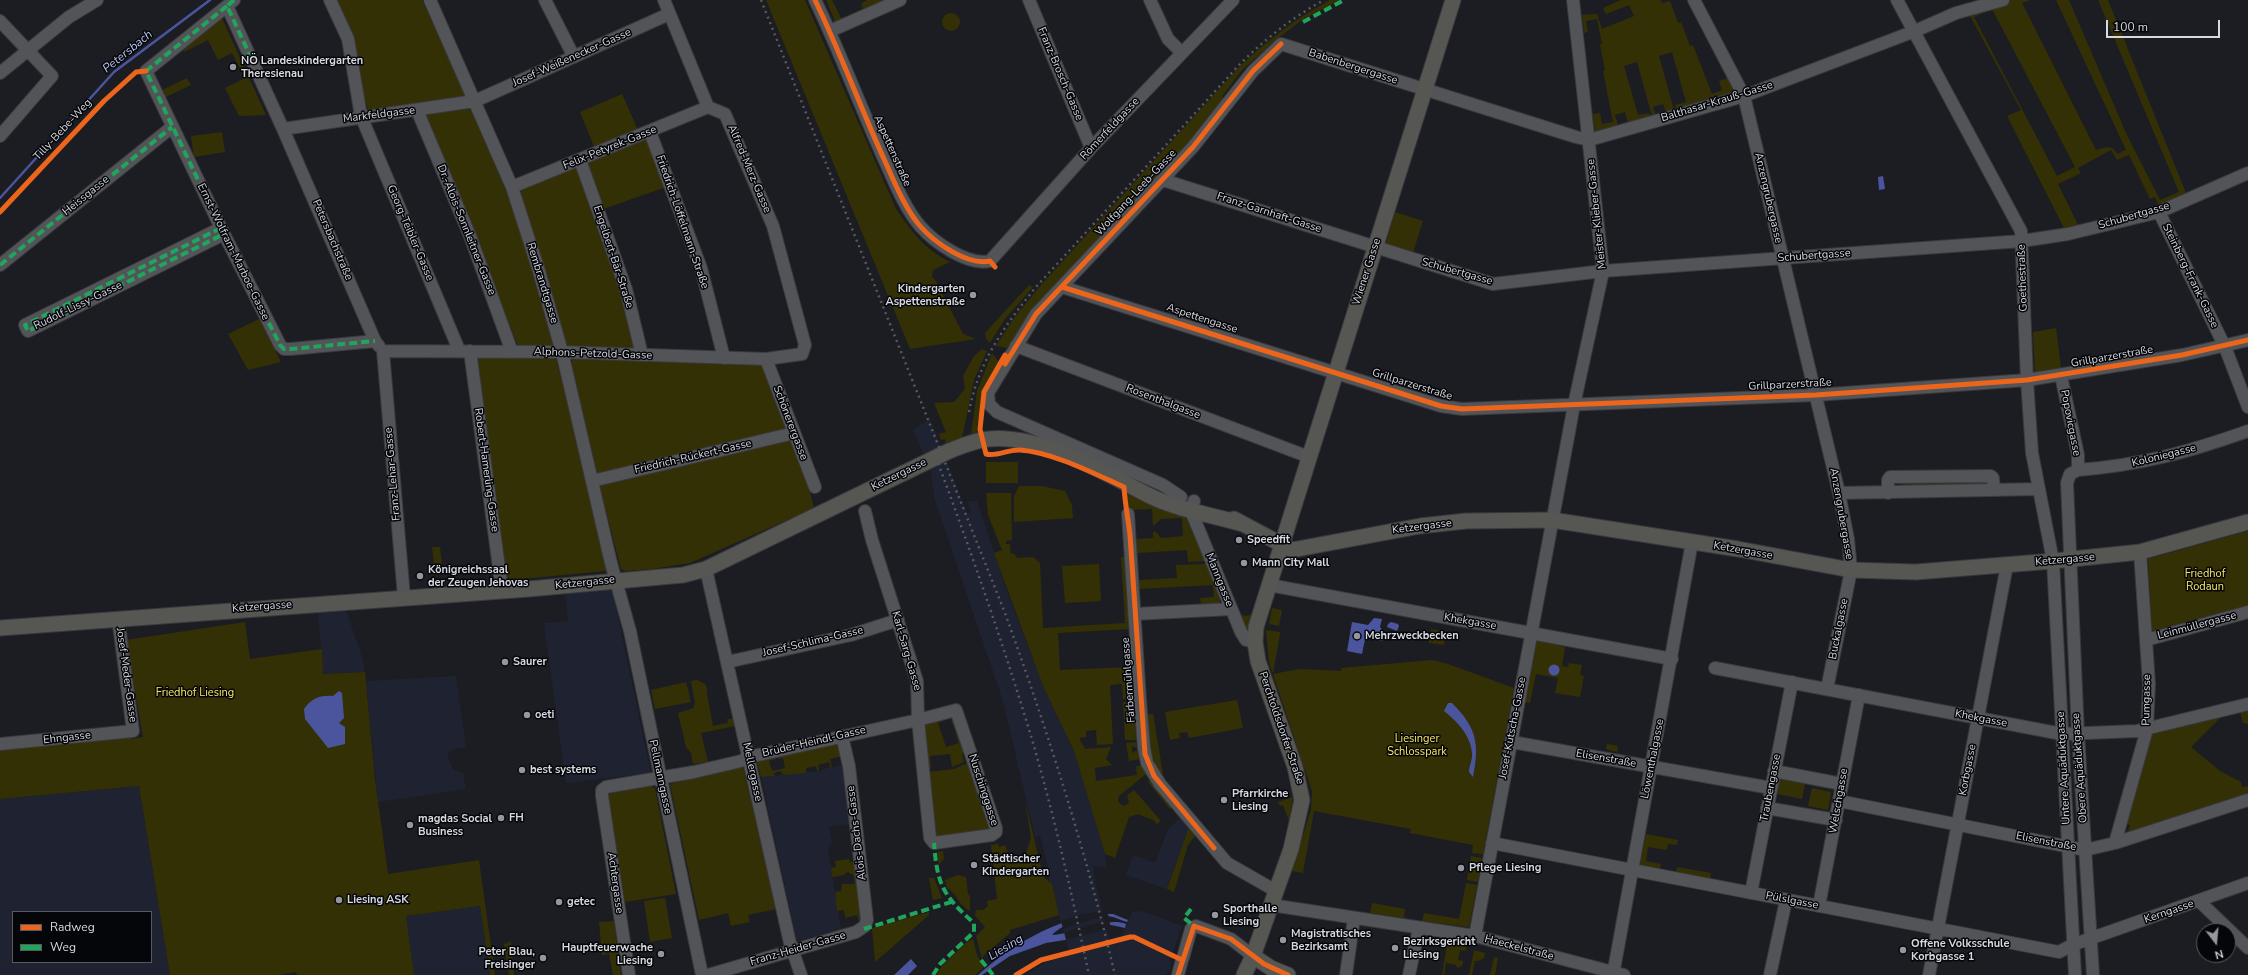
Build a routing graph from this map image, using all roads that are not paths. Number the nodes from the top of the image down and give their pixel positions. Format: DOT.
graph roads {
  1 [pos="97,0"];
  2 [pos="330,0"];
  3 [pos="430,0"];
  4 [pos="545,0"];
  5 [pos="664,0"];
  6 [pos="815,0"];
  7 [pos="900,0"];
  8 [pos="1028,0"];
  9 [pos="1150,0"];
  10 [pos="1233,0"];
  11 [pos="1453,0"];
  12 [pos="1574,0"];
  13 [pos="1694,0"];
  14 [pos="1897,0"];
  15 [pos="2003,0"];
  16 [pos="230,3"];
  17 [pos="669,14"];
  18 [pos="0,21"];
  19 [pos="830,31"];
  20 [pos="1915,31"];
  21 [pos="1281,44"];
  22 [pos="28,50"];
  23 [pos="1181,52"];
  24 [pos="574,57"];
  25 [pos="0,73"];
  26 [pos="1425,90"];
  27 [pos="1744,96"];
  28 [pos="476,101"];
  29 [pos="708,107"];
  30 [pos="417,110"];
  31 [pos="362,116"];
  32 [pos="283,129"];
  33 [pos="174,132"];
  34 [pos="650,132"];
  35 [pos="0,136"];
  36 [pos="1589,140"];
  37 [pos="1091,148"];
  38 [pos="580,160"];
  39 [pos="2248,173"];
  40 [pos="1163,180"];
  41 [pos="512,187"];
  42 [pos="2158,212"];
  43 [pos="222,231"];
  44 [pos="2022,241"];
  45 [pos="1375,248"];
  46 [pos="1782,258"];
  47 [pos="993,264"];
  48 [pos="0,265"];
  49 [pos="1603,271"];
  50 [pos="1062,287"];
  51 [pos="2248,340"];
  52 [pos="379,346"];
  53 [pos="1016,346"];
  54 [pos="2225,347"];
  55 [pos="464,351"];
  56 [pos="512,352"];
  57 [pos="562,352"];
  58 [pos="802,354"];
  59 [pos="642,355"];
  60 [pos="724,358"];
  61 [pos="766,359"];
  62 [pos="1335,372"];
  63 [pos="2061,376"];
  64 [pos="2027,380"];
  65 [pos="1816,395"];
  66 [pos="990,404"];
  67 [pos="1574,405"];
  68 [pos="2248,407"];
  69 [pos="2248,431"];
  70 [pos="794,433"];
  71 [pos="1309,457"];
  72 [pos="2078,470"];
  73 [pos="592,481"];
  74 [pos="815,487"];
  75 [pos="2039,489"];
  76 [pos="1839,493"];
  77 [pos="1189,503"];
  78 [pos="865,510"];
  79 [pos="1128,514"];
  80 [pos="1552,520"];
  81 [pos="2248,522"];
  82 [pos="1692,542"];
  83 [pos="1282,546"];
  84 [pos="2140,552"];
  85 [pos="2070,560"];
  86 [pos="2053,561"];
  87 [pos="2007,565"];
  88 [pos="706,569"];
  89 [pos="1850,570"];
  90 [pos="616,579"];
  91 [pos="1269,586"];
  92 [pos="502,590"];
  93 [pos="404,597"];
  94 [pos="1230,609"];
  95 [pos="2248,612"];
  96 [pos="1134,614"];
  97 [pos="118,618"];
  98 [pos="898,620"];
  99 [pos="0,628"];
  100 [pos="1530,634"];
  101 [pos="1250,640"];
  102 [pos="2146,640"];
  103 [pos="1672,659"];
  104 [pos="727,662"];
  105 [pos="1715,668"];
  106 [pos="1792,682"];
  107 [pos="1827,689"];
  108 [pos="1859,695"];
  109 [pos="2248,704"];
  110 [pos="956,710"];
  111 [pos="1978,718"];
  112 [pos="918,720"];
  113 [pos="2147,729"];
  114 [pos="133,732"];
  115 [pos="2062,734"];
  116 [pos="2078,734"];
  117 [pos="842,736"];
  118 [pos="1512,742"];
  119 [pos="0,744"];
  120 [pos="749,756"];
  121 [pos="1651,767"];
  122 [pos="1774,771"];
  123 [pos="660,779"];
  124 [pos="1842,784"];
  125 [pos="1771,788"];
  126 [pos="602,790"];
  127 [pos="2248,800"];
  128 [pos="1839,801"];
  129 [pos="1768,808"];
  130 [pos="1836,820"];
  131 [pos="1958,824"];
  132 [pos="934,843"];
  133 [pos="1492,843"];
  134 [pos="2115,843"];
  135 [pos="2068,846"];
  136 [pos="2085,850"];
  137 [pos="1633,870"];
  138 [pos="2248,883"];
  139 [pos="1276,891"];
  140 [pos="1751,893"];
  141 [pos="1786,900"];
  142 [pos="2199,901"];
  143 [pos="1271,905"];
  144 [pos="1819,906"];
  145 [pos="1354,918"];
  146 [pos="1419,928"];
  147 [pos="864,929"];
  148 [pos="1937,929"];
  149 [pos="1475,936"];
  150 [pos="2090,939"];
  151 [pos="2072,945"];
  152 [pos="2248,948"];
  153 [pos="792,950"];
  154 [pos="1253,956"];
  155 [pos="1617,974"];
  156 [pos="629,975"];
  157 [pos="702,975"];
  158 [pos="708,975"];
  159 [pos="801,975"];
  160 [pos="1178,975"];
  161 [pos="1244,975"];
  162 [pos="1288,975"];
  163 [pos="1346,975"];
  164 [pos="1409,975"];
  165 [pos="1770,975"];
  166 [pos="1929,975"];
  167 [pos="2075,975"];
  168 [pos="2093,975"];
  1 -- 22 [label="street"];
  2 -- 31 [label="street, Georg-Teibler-Gasse"];
  3 -- 28 [label="street, Rembrandtgasse"];
  4 -- 24 [label="street"];
  5 -- 17 [label="street"];
  6 -- 19 [label="street, Aspettenstraße"];
  7 -- 19 [label="street"];
  8 -- 37 [label="street, Franz-Brosch-Gasse"];
  9 -- 23 [label="street"];
  10 -- 23 [label="street, Römerfeldgasse"];
  11 -- 26 [label="main road, Wiener Gasse"];
  12 -- 36 [label="street, Meister-Klieber-Gasse"];
  13 -- 27 [label="street, Anzengrubergasse"];
  14 -- 20 [label="street, Goethestraße"];
  15 -- 20 [label="street, Balthasar-Krauß-Gasse"];
  16 -- 32 [label="street, Petersbachstraße"];
  16 -- 33 [label="street, Ernst-Wolfram-Marboe-Gasse"];
  17 -- 24 [label="street, Josef-Weißenecker-Gasse"];
  17 -- 29 [label="street"];
  18 -- 22 [label="street"];
  19 -- 47 [label="street, Aspettenstraße"];
  20 -- 27 [label="street, Balthasar-Krauß-Gasse"];
  20 -- 44 [label="street, Goethestraße"];
  21 -- 26 [label="street, Babenbergergasse"];
  21 -- 40 [label="street, Wolfgang-Leeb-Gasse"];
  22 -- 25 [label="street"];
  22 -- 35 [label="street"];
  23 -- 37 [label="street, Römerfeldgasse"];
  24 -- 28 [label="street, Josef-Weißenecker-Gasse"];
  26 -- 36 [label="street"];
  26 -- 45 [label="main road, Wiener Gasse"];
  27 -- 36 [label="street, Balthasar-Krauß-Gasse"];
  27 -- 46 [label="street, Anzengrubergasse"];
  28 -- 30 [label="street, Markfeldgasse"];
  28 -- 41 [label="street, Rembrandtgasse"];
  29 -- 34 [label="street, Felix-Petyrek-Gasse"];
  29 -- 58 [label="street, Alfred-Merz-Gasse"];
  30 -- 31 [label="street, Markfeldgasse"];
  30 -- 56 [label="street, Dr.-Alois-Sonnleitner-Gasse"];
  31 -- 32 [label="street, Markfeldgasse"];
  31 -- 55 [label="street, Georg-Teibler-Gasse"];
  32 -- 52 [label="street, Petersbachstraße"];
  33 -- 43 [label="street, Ernst-Wolfram-Marboe-Gasse"];
  33 -- 48 [label="street, Heissgasse"];
  34 -- 38 [label="street, Felix-Petyrek-Gasse"];
  34 -- 60 [label="street, Friedrich-Löffelmann-Straße"];
  36 -- 49 [label="street, Meister-Klieber-Gasse"];
  37 -- 47 [label="street, Römerfeldgasse"];
  38 -- 41 [label="street, Felix-Petyrek-Gasse"];
  38 -- 59 [label="street, Engelbert-Bär-Straße"];
  39 -- 42 [label="street, Schubertgasse"];
  40 -- 45 [label="street, Franz-Garnhaft-Gasse"];
  40 -- 50 [label="street, Wolfgang-Leeb-Gasse"];
  41 -- 57 [label="street, Rembrandtgasse"];
  42 -- 44 [label="street, Schubertgasse"];
  42 -- 54 [label="street, Steinberg-Frank-Gasse"];
  43 -- 43 [label="street, Rudolf-Lissy-Gasse"];
  43 -- 52 [label="street, Ernst-Wolfram-Marboe-Gasse"];
  44 -- 46 [label="street, Schubertgasse"];
  44 -- 64 [label="street, Goethestraße"];
  45 -- 49 [label="street, Schubertgasse"];
  45 -- 62 [label="main road, Wiener Gasse"];
  46 -- 49 [label="street, Schubertgasse"];
  46 -- 65 [label="street, Anzengrubergasse"];
  49 -- 67 [label="street, Meister-Klieber-Gasse"];
  50 -- 53 [label="street, Wolfgang-Leeb-Gasse"];
  50 -- 62 [label="street, Aspettengasse"];
  51 -- 54 [label="street, Grillparzerstraße"];
  52 -- 55 [label="street, Alphons-Petzold-Gasse"];
  52 -- 93 [label="street, Franz-Lehar-Gasse"];
  53 -- 66 [label="street, Wolfgang-Leeb-Gasse"];
  53 -- 71 [label="street, Rosenthalgasse"];
  54 -- 63 [label="street, Grillparzerstraße"];
  54 -- 68 [label="street, Steinberg-Frank-Gasse"];
  55 -- 56 [label="street, Alphons-Petzold-Gasse"];
  55 -- 92 [label="street, Robert-Hamerling-Gasse"];
  56 -- 57 [label="street, Alphons-Petzold-Gasse"];
  57 -- 59 [label="street, Alphons-Petzold-Gasse"];
  57 -- 73 [label="street, Rembrandtgasse"];
  58 -- 61 [label="street, Alphons-Petzold-Gasse"];
  59 -- 60 [label="street, Alphons-Petzold-Gasse"];
  60 -- 61 [label="street, Alphons-Petzold-Gasse"];
  61 -- 70 [label="street, Schönerergasse"];
  62 -- 67 [label="street, Grillparzerstraße"];
  62 -- 71 [label="main road, Wiener Gasse"];
  63 -- 64 [label="street, Grillparzerstraße"];
  63 -- 72 [label="street, Popovicgasse"];
  64 -- 65 [label="street, Grillparzerstraße"];
  64 -- 75 [label="street, Goethestraße"];
  65 -- 67 [label="street, Grillparzerstraße"];
  65 -- 76 [label="street, Anzengrubergasse"];
  66 -- 77 [label="street, Ketzergasse"];
  67 -- 80 [label="street, Meister-Klieber-Gasse"];
  69 -- 72 [label="street, Koloniegasse"];
  70 -- 73 [label="street, Friedrich-Rückert-Gasse"];
  70 -- 74 [label="street, Schönerergasse"];
  71 -- 83 [label="main road, Wiener Gasse"];
  72 -- 85 [label="street, Popovicgasse"];
  73 -- 90 [label="street, Rembrandtgasse"];
  75 -- 76 [label="street"];
  75 -- 86 [label="street, Goethestraße"];
  76 -- 89 [label="street, Anzengrubergasse"];
  77 -- 83 [label="main road, Ketzergasse"];
  77 -- 88 [label="main road, Ketzergasse"];
  77 -- 94 [label="street, Manngasse"];
  78 -- 98 [label="street, Karl-Sarg-Gasse"];
  79 -- 96 [label="street, Färbermühlgasse"];
  80 -- 82 [label="main road, Ketzergasse"];
  80 -- 83 [label="main road, Ketzergasse"];
  80 -- 100 [label="street, Josef-Kutscha-Gasse"];
  81 -- 84 [label="main road, Ketzergasse"];
  82 -- 89 [label="main road, Ketzergasse"];
  82 -- 103 [label="street, Löwenthalgasse"];
  83 -- 91 [label="main road, Perchtoldsdorfer Straße"];
  84 -- 85 [label="main road, Ketzergasse"];
  84 -- 102 [label="street, Pumgasse"];
  85 -- 86 [label="main road, Ketzergasse"];
  85 -- 116 [label="street, Obere Aquäduktgasse"];
  86 -- 87 [label="main road, Ketzergasse"];
  86 -- 115 [label="street, Untere Aquäduktgasse"];
  87 -- 89 [label="main road, Ketzergasse"];
  87 -- 111 [label="street, Korbgasse"];
  88 -- 90 [label="main road, Ketzergasse"];
  88 -- 104 [label="street, Mellergasse"];
  89 -- 107 [label="street, Buckalgasse"];
  90 -- 92 [label="main road, Ketzergasse"];
  90 -- 123 [label="street, Pellmanngasse"];
  91 -- 100 [label="street, Khekgasse"];
  91 -- 101 [label="main road, Perchtoldsdorfer Straße"];
  92 -- 93 [label="main road, Ketzergasse"];
  93 -- 97 [label="main road, Ketzergasse"];
  94 -- 96 [label="street"];
  94 -- 101 [label="street, Manngasse"];
  95 -- 102 [label="street, Leinmüllergasse"];
  96 -- 139 [label="street, Färbermühlgasse"];
  97 -- 99 [label="main road, Ketzergasse"];
  97 -- 114 [label="street, Josef-Meder-Gasse"];
  98 -- 104 [label="street, Josef-Schlima-Gasse"];
  98 -- 112 [label="street, Karl-Sarg-Gasse"];
  100 -- 103 [label="street, Khekgasse"];
  100 -- 118 [label="street, Josef-Kutscha-Gasse"];
  101 -- 139 [label="main road, Perchtoldsdorfer Straße"];
  102 -- 113 [label="street, Pumgasse"];
  103 -- 121 [label="street, Löwenthalgasse"];
  104 -- 120 [label="street, Mellergasse"];
  105 -- 106 [label="street, Khekgasse"];
  106 -- 107 [label="street, Khekgasse"];
  106 -- 122 [label="street, Traubengasse"];
  107 -- 108 [label="street, Khekgasse"];
  108 -- 111 [label="street, Khekgasse"];
  108 -- 124 [label="street, Welschgasse"];
  109 -- 113 [label="street, Khekgasse"];
  110 -- 112 [label="street, Brüder-Heindl-Gasse"];
  110 -- 132 [label="street, Nuschinggasse"];
  111 -- 115 [label="street, Khekgasse"];
  111 -- 131 [label="street, Korbgasse"];
  112 -- 117 [label="street, Brüder-Heindl-Gasse"];
  112 -- 132 [label="street, Karl-Sarg-Gasse"];
  113 -- 116 [label="street, Khekgasse"];
  113 -- 134 [label="street, Pumgasse"];
  114 -- 119 [label="street, Ehngasse"];
  115 -- 116 [label="street, Khekgasse"];
  115 -- 135 [label="street, Untere Aquäduktgasse"];
  116 -- 136 [label="street, Obere Aquäduktgasse"];
  117 -- 120 [label="street, Brüder-Heindl-Gasse"];
  117 -- 147 [label="street, Alois-Dachs-Gasse"];
  118 -- 121 [label="street, Elisenstraße"];
  118 -- 133 [label="street, Josef-Kutscha-Gasse"];
  120 -- 123 [label="street, Brüder-Heindl-Gasse"];
  120 -- 153 [label="street, Mellergasse"];
  121 -- 125 [label="street, Elisenstraße"];
  121 -- 137 [label="street, Löwenthalgasse"];
  122 -- 124 [label="street"];
  122 -- 125 [label="street, Traubengasse"];
  123 -- 126 [label="street, Brüder-Heindl-Gasse"];
  123 -- 157 [label="street, Pellmanngasse"];
  124 -- 128 [label="street, Welschgasse"];
  125 -- 129 [label="street, Traubengasse"];
  126 -- 156 [label="street, Achtergasse"];
  127 -- 134 [label="street, Elisenstraße"];
  128 -- 130 [label="street, Welschgasse"];
  128 -- 131 [label="street, Elisenstraße"];
  129 -- 130 [label="street"];
  129 -- 140 [label="street, Traubengasse"];
  130 -- 144 [label="street, Welschgasse"];
  131 -- 135 [label="street, Elisenstraße"];
  131 -- 148 [label="street, Korbgasse"];
  133 -- 137 [label="street, Pülslgasse"];
  133 -- 149 [label="street, Josef-Kutscha-Gasse"];
  134 -- 136 [label="street, Elisenstraße"];
  135 -- 136 [label="street, Elisenstraße"];
  135 -- 151 [label="street, Untere Aquäduktgasse"];
  136 -- 150 [label="street, Obere Aquäduktgasse"];
  137 -- 140 [label="street, Pülslgasse"];
  137 -- 155 [label="street, Löwenthalgasse"];
  138 -- 142 [label="street, Kerngasse"];
  139 -- 143 [label="main road, Perchtoldsdorfer Straße"];
  140 -- 141 [label="street, Pülslgasse"];
  141 -- 144 [label="street, Pülslgasse"];
  141 -- 165 [label="street"];
  142 -- 150 [label="street, Kerngasse"];
  142 -- 152 [label="street"];
  143 -- 145 [label="street, Haeckelstraße"];
  143 -- 154 [label="main road, Perchtoldsdorfer Straße"];
  144 -- 148 [label="street, Pülslgasse"];
  145 -- 146 [label="street, Haeckelstraße"];
  145 -- 163 [label="street"];
  146 -- 149 [label="street, Haeckelstraße"];
  146 -- 164 [label="street"];
  147 -- 153 [label="street, Franz-Heider-Gasse"];
  148 -- 151 [label="street, Pülslgasse"];
  148 -- 166 [label="street, Korbgasse"];
  149 -- 155 [label="street, Haeckelstraße"];
  150 -- 151 [label="street, Pülslgasse"];
  150 -- 168 [label="street, Obere Aquäduktgasse"];
  151 -- 167 [label="street, Untere Aquäduktgasse"];
  153 -- 158 [label="street, Franz-Heider-Gasse"];
  153 -- 159 [label="street, Mellergasse"];
  154 -- 160 [label="street"];
  154 -- 161 [label="main road, Perchtoldsdorfer Straße"];
  154 -- 162 [label="main road"];
}
